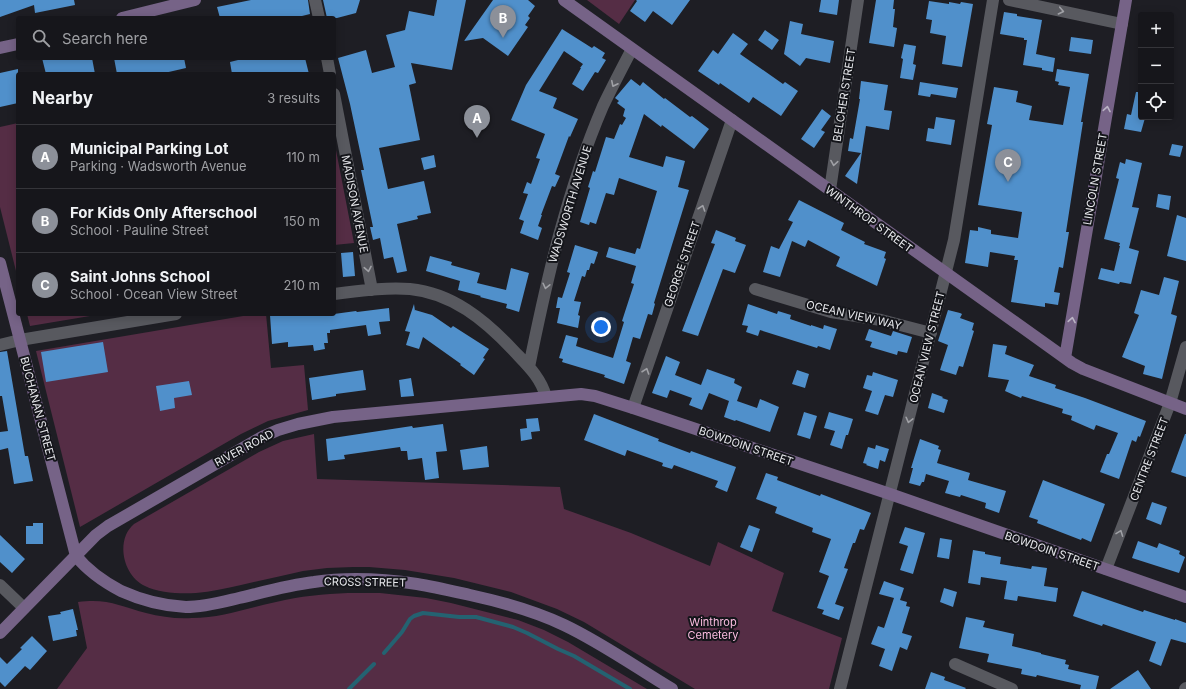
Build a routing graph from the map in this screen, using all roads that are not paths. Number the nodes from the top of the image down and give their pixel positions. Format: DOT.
graph roads {
  1 [pos="195,0"];
  2 [pos="315,0"];
  3 [pos="858,0"];
  4 [pos="993,0"];
  5 [pos="1009,0"];
  6 [pos="1126,0"];
  7 [pos="565,1"];
  8 [pos="130,16"];
  9 [pos="319,16"];
  10 [pos="1122,24"];
  11 [pos="16,44"];
  12 [pos="0,48"];
  13 [pos="632,49"];
  14 [pos="327,60"];
  15 [pos="330,72"];
  16 [pos="336,104"];
  17 [pos="732,120"];
  18 [pos="830,190"];
  19 [pos="0,263"];
  20 [pos="946,273"];
  21 [pos="755,289"];
  22 [pos="372,290"];
  23 [pos="336,294"];
  24 [pos="164,316"];
  25 [pos="931,333"];
  26 [pos="20,340"];
  27 [pos="0,345"];
  28 [pos="1186,347"];
  29 [pos="1065,358"];
  30 [pos="529,367"];
  31 [pos="546,397"];
  32 [pos="1170,403"];
  33 [pos="633,408"];
  34 [pos="1186,409"];
  35 [pos="890,494"];
  36 [pos="76,556"];
  37 [pos="1106,569"];
  38 [pos="0,585"];
  39 [pos="1186,597"];
  40 [pos="24,608"];
  41 [pos="0,633"];
  42 [pos="955,664"];
  43 [pos="672,689"];
  44 [pos="840,689"];
  45 [pos="1012,689"];
  1 -- 8 [label="street"];
  2 -- 9 [label="street"];
  3 -- 18 [label="street, BELCHER STREET, one-way"];
  4 -- 20 [label="street, OCEAN VIEW STREET"];
  5 -- 10 [label="street, one-way"];
  6 -- 10 [label="street, LINCOLN STREET"];
  7 -- 13 [label="street, WINTHROP STREET"];
  29 -- 10 [label="street, LINCOLN STREET, one-way"];
  11 -- 12 [label="street"];
  13 -- 17 [label="street, WINTHROP STREET"];
  13 -- 30 [label="street, WADSWORTH AVENUE, one-way"];
  14 -- 15 [label="street"];
  16 -- 22 [label="street, MADISON AVENUE, one-way"];
  17 -- 18 [label="street, WINTHROP STREET"];
  33 -- 17 [label="street, GEORGE STREET, one-way"];
  18 -- 20 [label="street, WINTHROP STREET"];
  19 -- 26 [label="street, BUCHANAN STREET"];
  20 -- 25 [label="street, OCEAN VIEW STREET"];
  20 -- 29 [label="street, WINTHROP STREET"];
  21 -- 25 [label="street, OCEAN VIEW WAY"];
  22 -- 23 [label="street"];
  22 -- 30 [label="street"];
  24 -- 26 [label="street"];
  25 -- 35 [label="street, OCEAN VIEW STREET, one-way"];
  26 -- 27 [label="street"];
  26 -- 36 [label="street, BUCHANAN STREET"];
  28 -- 32 [label="street, CENTRE STREET"];
  29 -- 32 [label="street, WINTHROP STREET"];
  30 -- 31 [label="street"];
  31 -- 33 [label="street, BOWDOIN STREET"];
  31 -- 36 [label="street, RIVER ROAD"];
  32 -- 34 [label="street, WINTHROP STREET"];
  37 -- 32 [label="street, CENTRE STREET, one-way"];
  33 -- 35 [label="street, BOWDOIN STREET"];
  35 -- 37 [label="street, BOWDOIN STREET"];
  35 -- 44 [label="street, OCEAN VIEW STREET"];
  36 -- 40 [label="street, RIVER ROAD"];
  36 -- 43 [label="street, CROSS STREET"];
  37 -- 39 [label="street, BOWDOIN STREET"];
  38 -- 40 [label="street"];
  40 -- 41 [label="street, RIVER ROAD"];
  42 -- 45 [label="street"];
}
